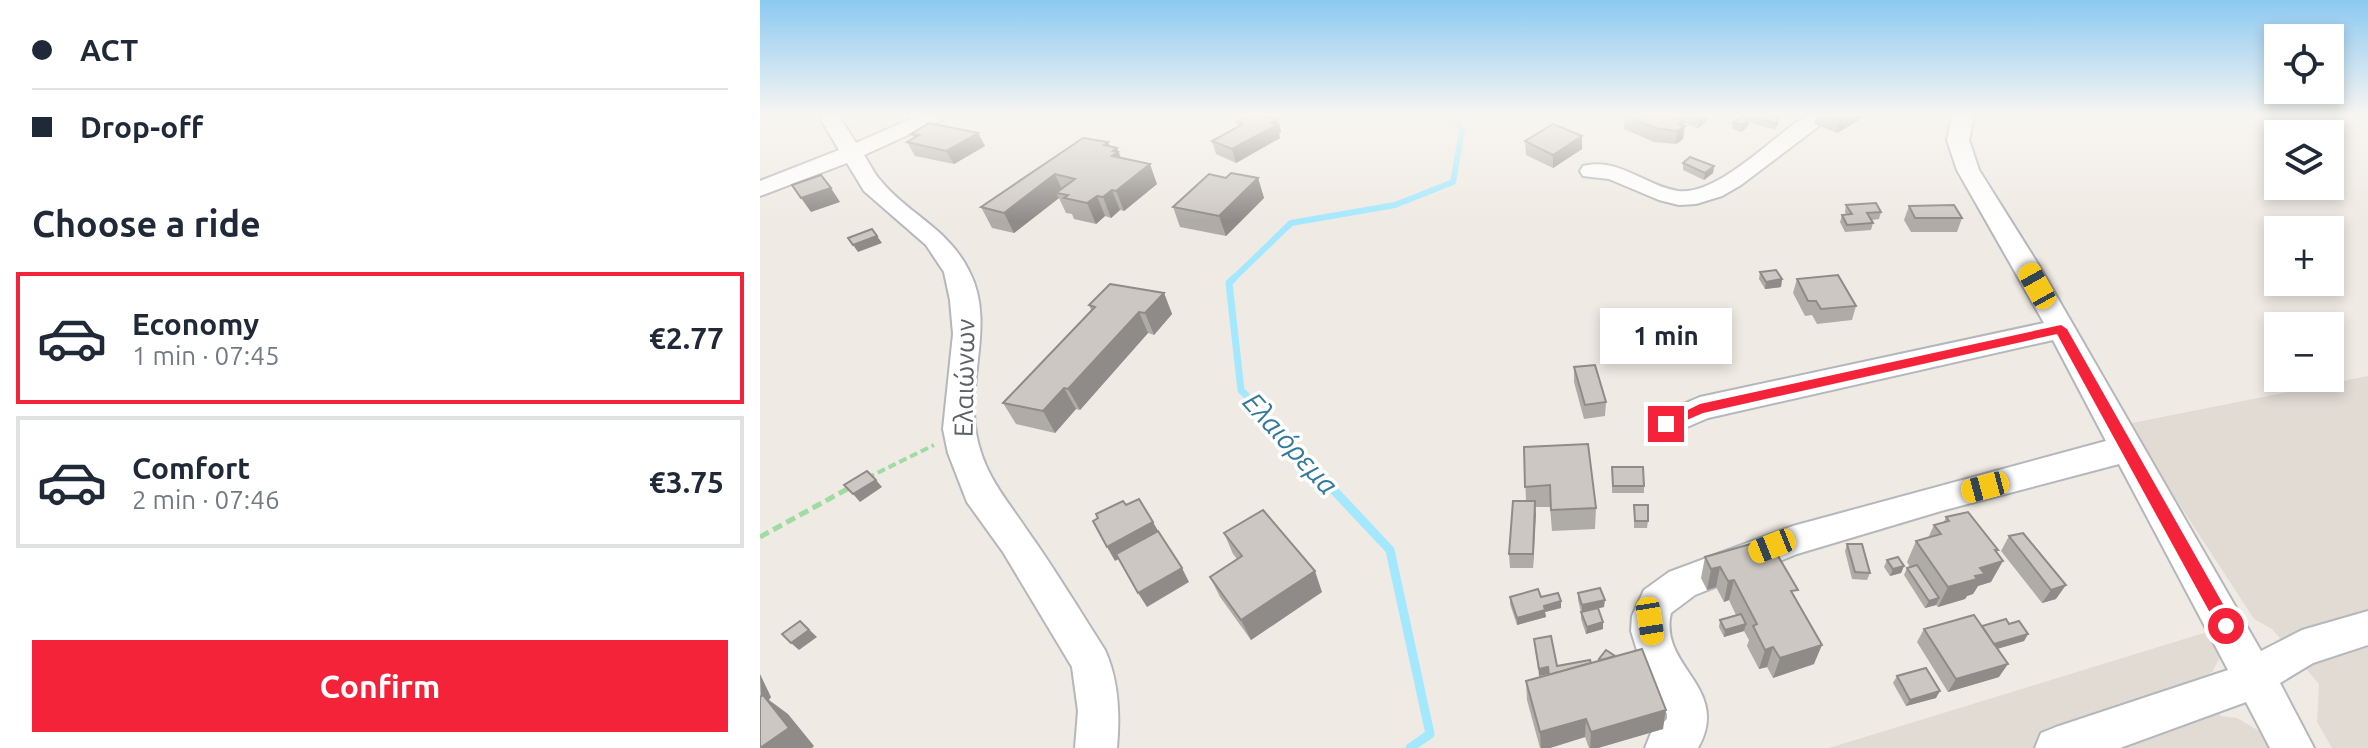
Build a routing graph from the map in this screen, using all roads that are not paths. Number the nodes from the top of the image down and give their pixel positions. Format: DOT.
graph roads {
  1 [pos="856,151"];
  2 [pos="1772,151"];
  3 [pos="1962,151"];
  4 [pos="851,153"];
  5 [pos="1591,171"];
  6 [pos="760,189"];
  7 [pos="2061,329"];
  8 [pos="1666,424"];
  9 [pos="2128,451"];
  10 [pos="2368,628"];
  11 [pos="2254,676"];
  12 [pos="1096,748"];
  13 [pos="1666,748"];
  14 [pos="2056,748"];
  15 [pos="2293,748"];
  1 -- 4 [label="street"];
  2 -- 5 [label="street"];
  3 -- 7 [label="street"];
  4 -- 6 [label="street"];
  4 -- 12 [label="street, Ελαιώνων"];
  7 -- 8 [label="street"];
  7 -- 9 [label="street"];
  9 -- 11 [label="street"];
  9 -- 13 [label="street"];
  10 -- 11 [label="street"];
  11 -- 14 [label="street"];
  11 -- 15 [label="street"];
}
